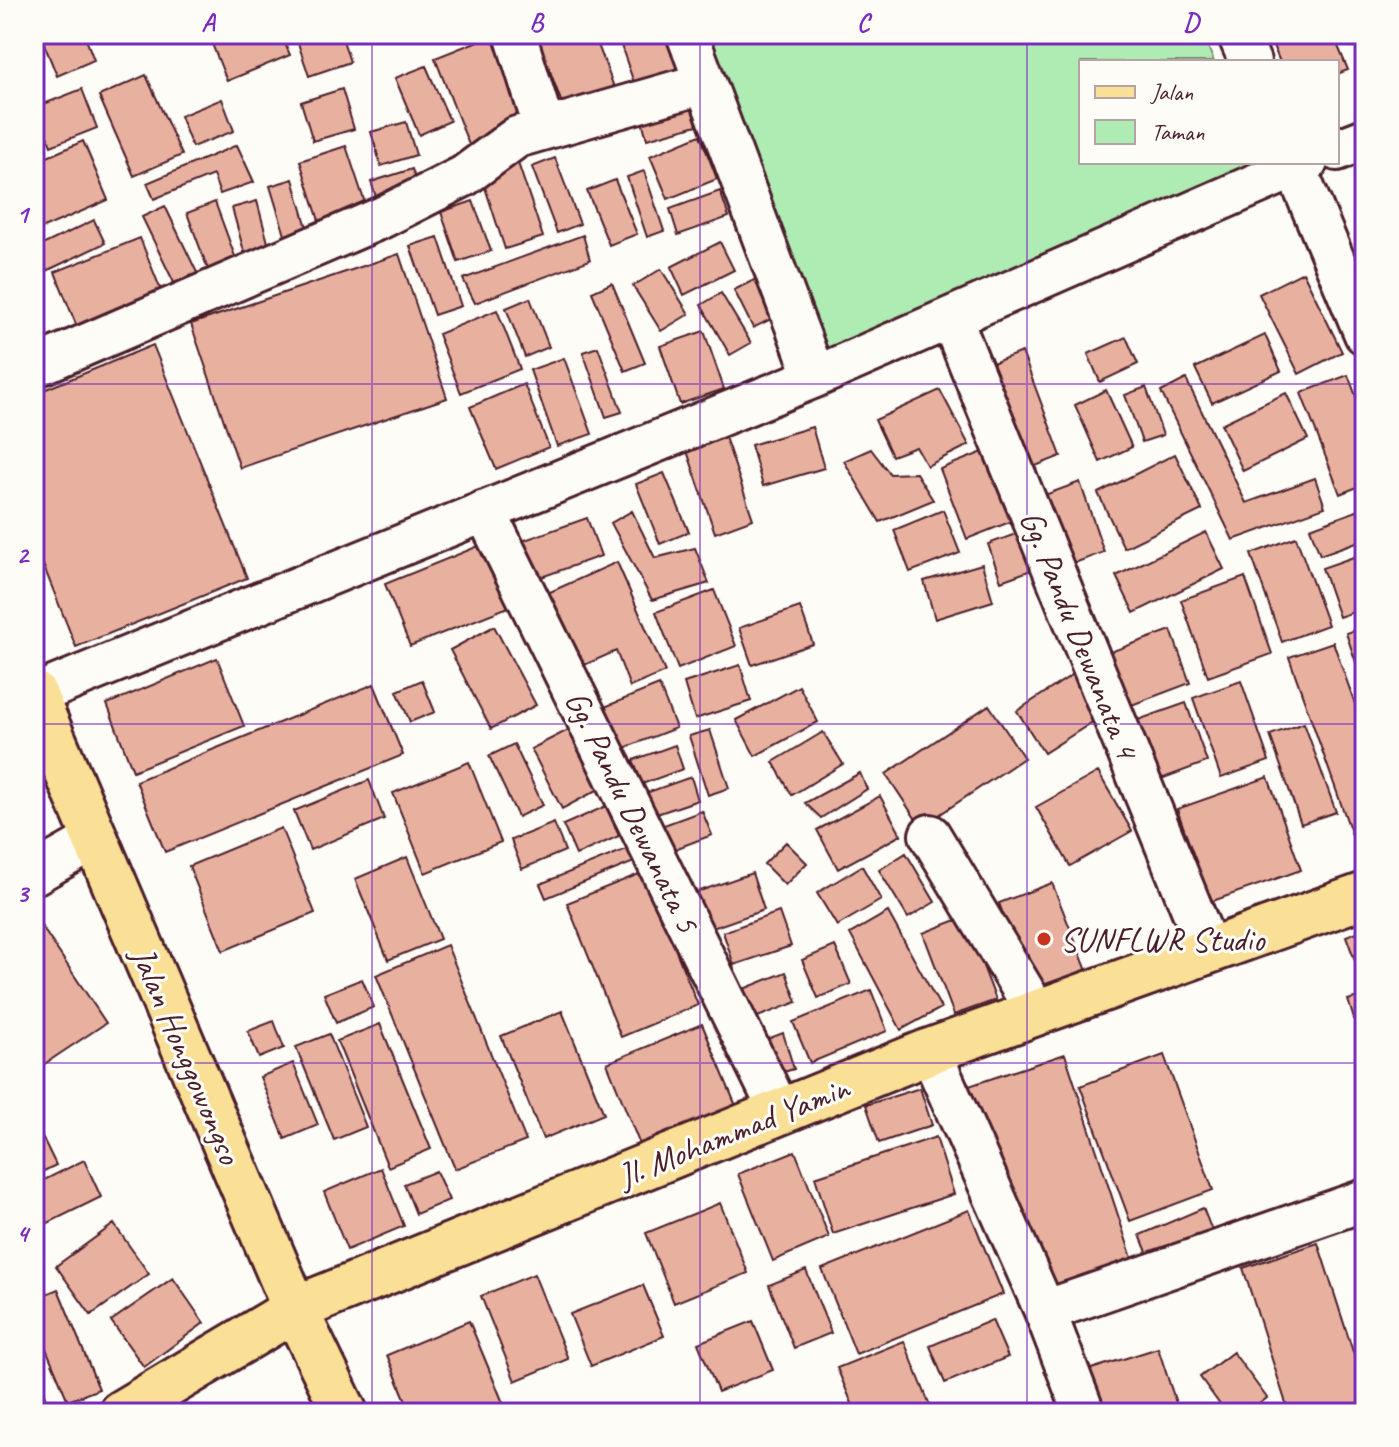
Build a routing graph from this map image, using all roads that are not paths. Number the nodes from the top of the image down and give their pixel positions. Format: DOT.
graph roads {
  1 [pos="515,34"];
  2 [pos="687,34"];
  3 [pos="1238,34"];
  4 [pos="1249,60"];
  5 [pos="705,83"];
  6 [pos="544,127"];
  7 [pos="1365,139"];
  8 [pos="1339,149"];
  9 [pos="1299,164"];
  10 [pos="951,318"];
  11 [pos="1365,334"];
  12 [pos="34,367"];
  13 [pos="815,377"];
  14 [pos="485,511"];
  15 [pos="34,695"];
  16 [pos="930,835"];
  17 [pos="94,840"];
  18 [pos="34,874"];
  19 [pos="1365,895"];
  20 [pos="1209,951"];
  21 [pos="1037,1013"];
  22 [pos="930,1051"];
  23 [pos="780,1112"];
  24 [pos="1365,1200"];
  25 [pos="295,1309"];
  26 [pos="1045,1311"];
  27 [pos="121,1413"];
  28 [pos="345,1413"];
  29 [pos="1084,1413"];
  1 -- 6 [label="street"];
  2 -- 5 [label="street"];
  3 -- 4 [label="street"];
  5 -- 6 [label="street"];
  5 -- 13 [label="street"];
  6 -- 12 [label="street"];
  7 -- 8 [label="street"];
  9 -- 10 [label="street"];
  9 -- 11 [label="street"];
  10 -- 13 [label="street"];
  10 -- 20 [label="street, Gg. Pandu Dewanata 4"];
  13 -- 14 [label="street"];
  14 -- 15 [label="street"];
  14 -- 23 [label="street, Gg. Pandu Dewanata 5"];
  15 -- 17 [label="main road, Jalan Honggowongso"];
  16 -- 21 [label="street"];
  17 -- 18 [label="street"];
  17 -- 25 [label="main road, Jalan Honggowongso"];
  19 -- 20 [label="main road, Jl. Mohammad Yamin"];
  20 -- 21 [label="main road, Jl. Mohammad Yamin"];
  21 -- 22 [label="main road, Jl. Mohammad Yamin"];
  22 -- 23 [label="main road, Jl. Mohammad Yamin"];
  22 -- 26 [label="street"];
  23 -- 25 [label="main road, Jl. Mohammad Yamin"];
  24 -- 26 [label="street"];
  25 -- 27 [label="main road, Jl. Mohammad Yamin"];
  25 -- 28 [label="main road, Jalan Honggowongso"];
  26 -- 29 [label="street"];
}
